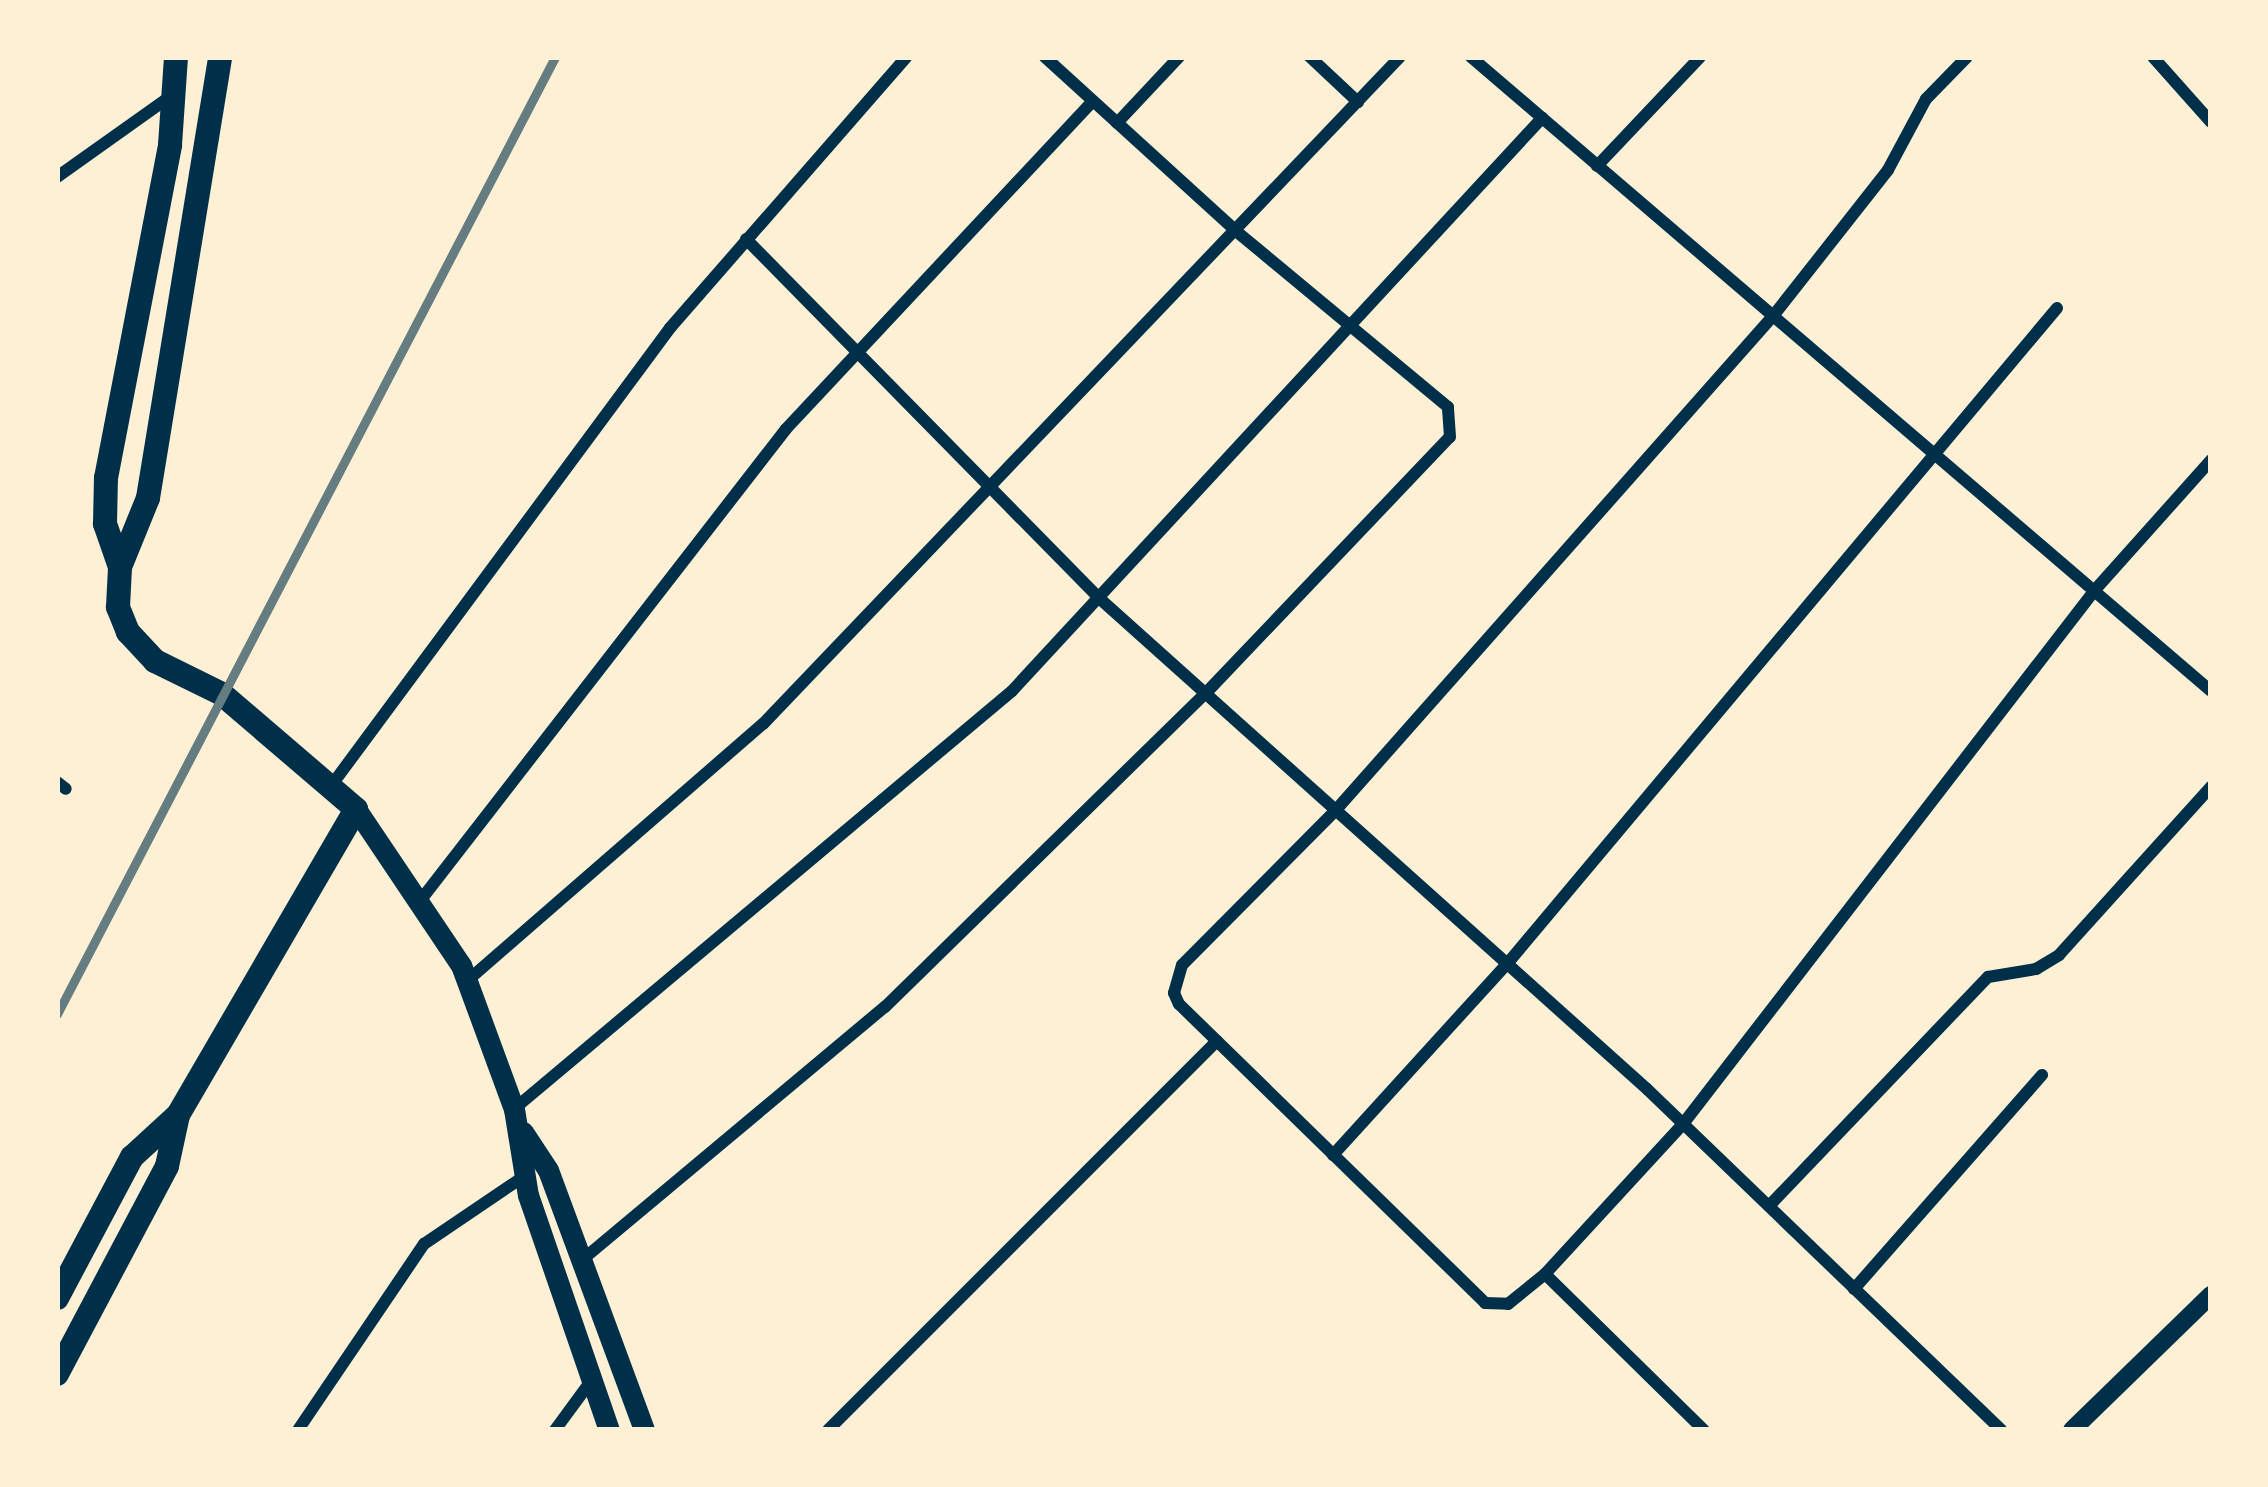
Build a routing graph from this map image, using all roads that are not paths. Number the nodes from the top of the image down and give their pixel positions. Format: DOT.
graph roads {
  1 [pos="176,57"];
  2 [pos="220,57"];
  3 [pos="905,57"];
  4 [pos="1046,57"];
  5 [pos="1179,57"];
  6 [pos="1310,57"];
  7 [pos="1400,57"];
  8 [pos="1471,57"];
  9 [pos="1700,57"];
  10 [pos="1967,57"];
  11 [pos="2153,57"];
  12 [pos="175,94"];
  13 [pos="1093,101"];
  14 [pos="1358,102"];
  15 [pos="1542,118"];
  16 [pos="2211,122"];
  17 [pos="1117,123"];
  18 [pos="1597,166"];
  19 [pos="57,177"];
  20 [pos="1235,230"];
  21 [pos="746,239"];
  22 [pos="2057,308"];
  23 [pos="1773,316"];
  24 [pos="1349,324"];
  25 [pos="857,352"];
  26 [pos="1933,453"];
  27 [pos="2211,460"];
  28 [pos="988,488"];
  29 [pos="120,567"];
  30 [pos="2095,591"];
  31 [pos="1099,598"];
  32 [pos="2211,691"];
  33 [pos="1204,694"];
  34 [pos="330,787"];
  35 [pos="2211,787"];
  36 [pos="356,809"];
  37 [pos="1335,812"];
  38 [pos="420,901"];
  39 [pos="1507,964"];
  40 [pos="467,981"];
  41 [pos="1217,1041"];
  42 [pos="2042,1075"];
  43 [pos="178,1114"];
  44 [pos="517,1118"];
  45 [pos="1683,1124"];
  46 [pos="1333,1155"];
  47 [pos="523,1177"];
  48 [pos="1769,1206"];
  49 [pos="582,1260"];
  50 [pos="1545,1274"];
  51 [pos="1854,1289"];
  52 [pos="2211,1295"];
  53 [pos="57,1298"];
  54 [pos="57,1374"];
  55 [pos="591,1380"];
  56 [pos="298,1430"];
  57 [pos="555,1430"];
  58 [pos="609,1430"];
  59 [pos="644,1430"];
  60 [pos="828,1430"];
  61 [pos="1705,1430"];
  62 [pos="2001,1430"];
  63 [pos="2072,1430"];
  1 -- 12 [label="main road"];
  2 -- 29 [label="main road"];
  3 -- 21 [label="street"];
  4 -- 13 [label="street"];
  5 -- 17 [label="street"];
  6 -- 14 [label="street"];
  7 -- 14 [label="street"];
  8 -- 15 [label="street"];
  9 -- 18 [label="street"];
  10 -- 23 [label="street"];
  11 -- 16 [label="street"];
  12 -- 19 [label="street"];
  12 -- 29 [label="main road"];
  13 -- 17 [label="street"];
  13 -- 25 [label="street"];
  14 -- 20 [label="street"];
  15 -- 18 [label="street"];
  15 -- 24 [label="street"];
  17 -- 20 [label="street"];
  18 -- 23 [label="street"];
  20 -- 24 [label="street"];
  20 -- 28 [label="street"];
  21 -- 25 [label="street"];
  21 -- 34 [label="street"];
  22 -- 26 [label="street"];
  23 -- 26 [label="street"];
  23 -- 37 [label="street"];
  24 -- 31 [label="street"];
  24 -- 33 [label="street"];
  25 -- 28 [label="street"];
  25 -- 38 [label="street"];
  26 -- 30 [label="street"];
  26 -- 39 [label="street"];
  27 -- 30 [label="street"];
  28 -- 31 [label="street"];
  28 -- 40 [label="street"];
  29 -- 34 [label="main road"];
  30 -- 32 [label="street"];
  30 -- 45 [label="street"];
  31 -- 33 [label="street"];
  31 -- 44 [label="street"];
  33 -- 37 [label="street"];
  33 -- 49 [label="street"];
  34 -- 36 [label="main road"];
  35 -- 48 [label="street"];
  36 -- 38 [label="main road"];
  36 -- 43 [label="main road"];
  37 -- 39 [label="street"];
  37 -- 41 [label="street"];
  38 -- 40 [label="main road"];
  39 -- 45 [label="street"];
  39 -- 46 [label="street"];
  40 -- 44 [label="main road"];
  41 -- 46 [label="street"];
  41 -- 60 [label="street"];
  42 -- 51 [label="street"];
  43 -- 53 [label="main road"];
  43 -- 54 [label="main road"];
  44 -- 47 [label="main road"];
  44 -- 49 [label="main road"];
  45 -- 48 [label="street"];
  45 -- 50 [label="street"];
  46 -- 50 [label="street"];
  47 -- 55 [label="main road"];
  47 -- 56 [label="street"];
  48 -- 51 [label="street"];
  49 -- 59 [label="main road"];
  50 -- 61 [label="street"];
  51 -- 62 [label="street"];
  52 -- 63 [label="street"];
  55 -- 57 [label="street"];
  55 -- 58 [label="main road"];
}
